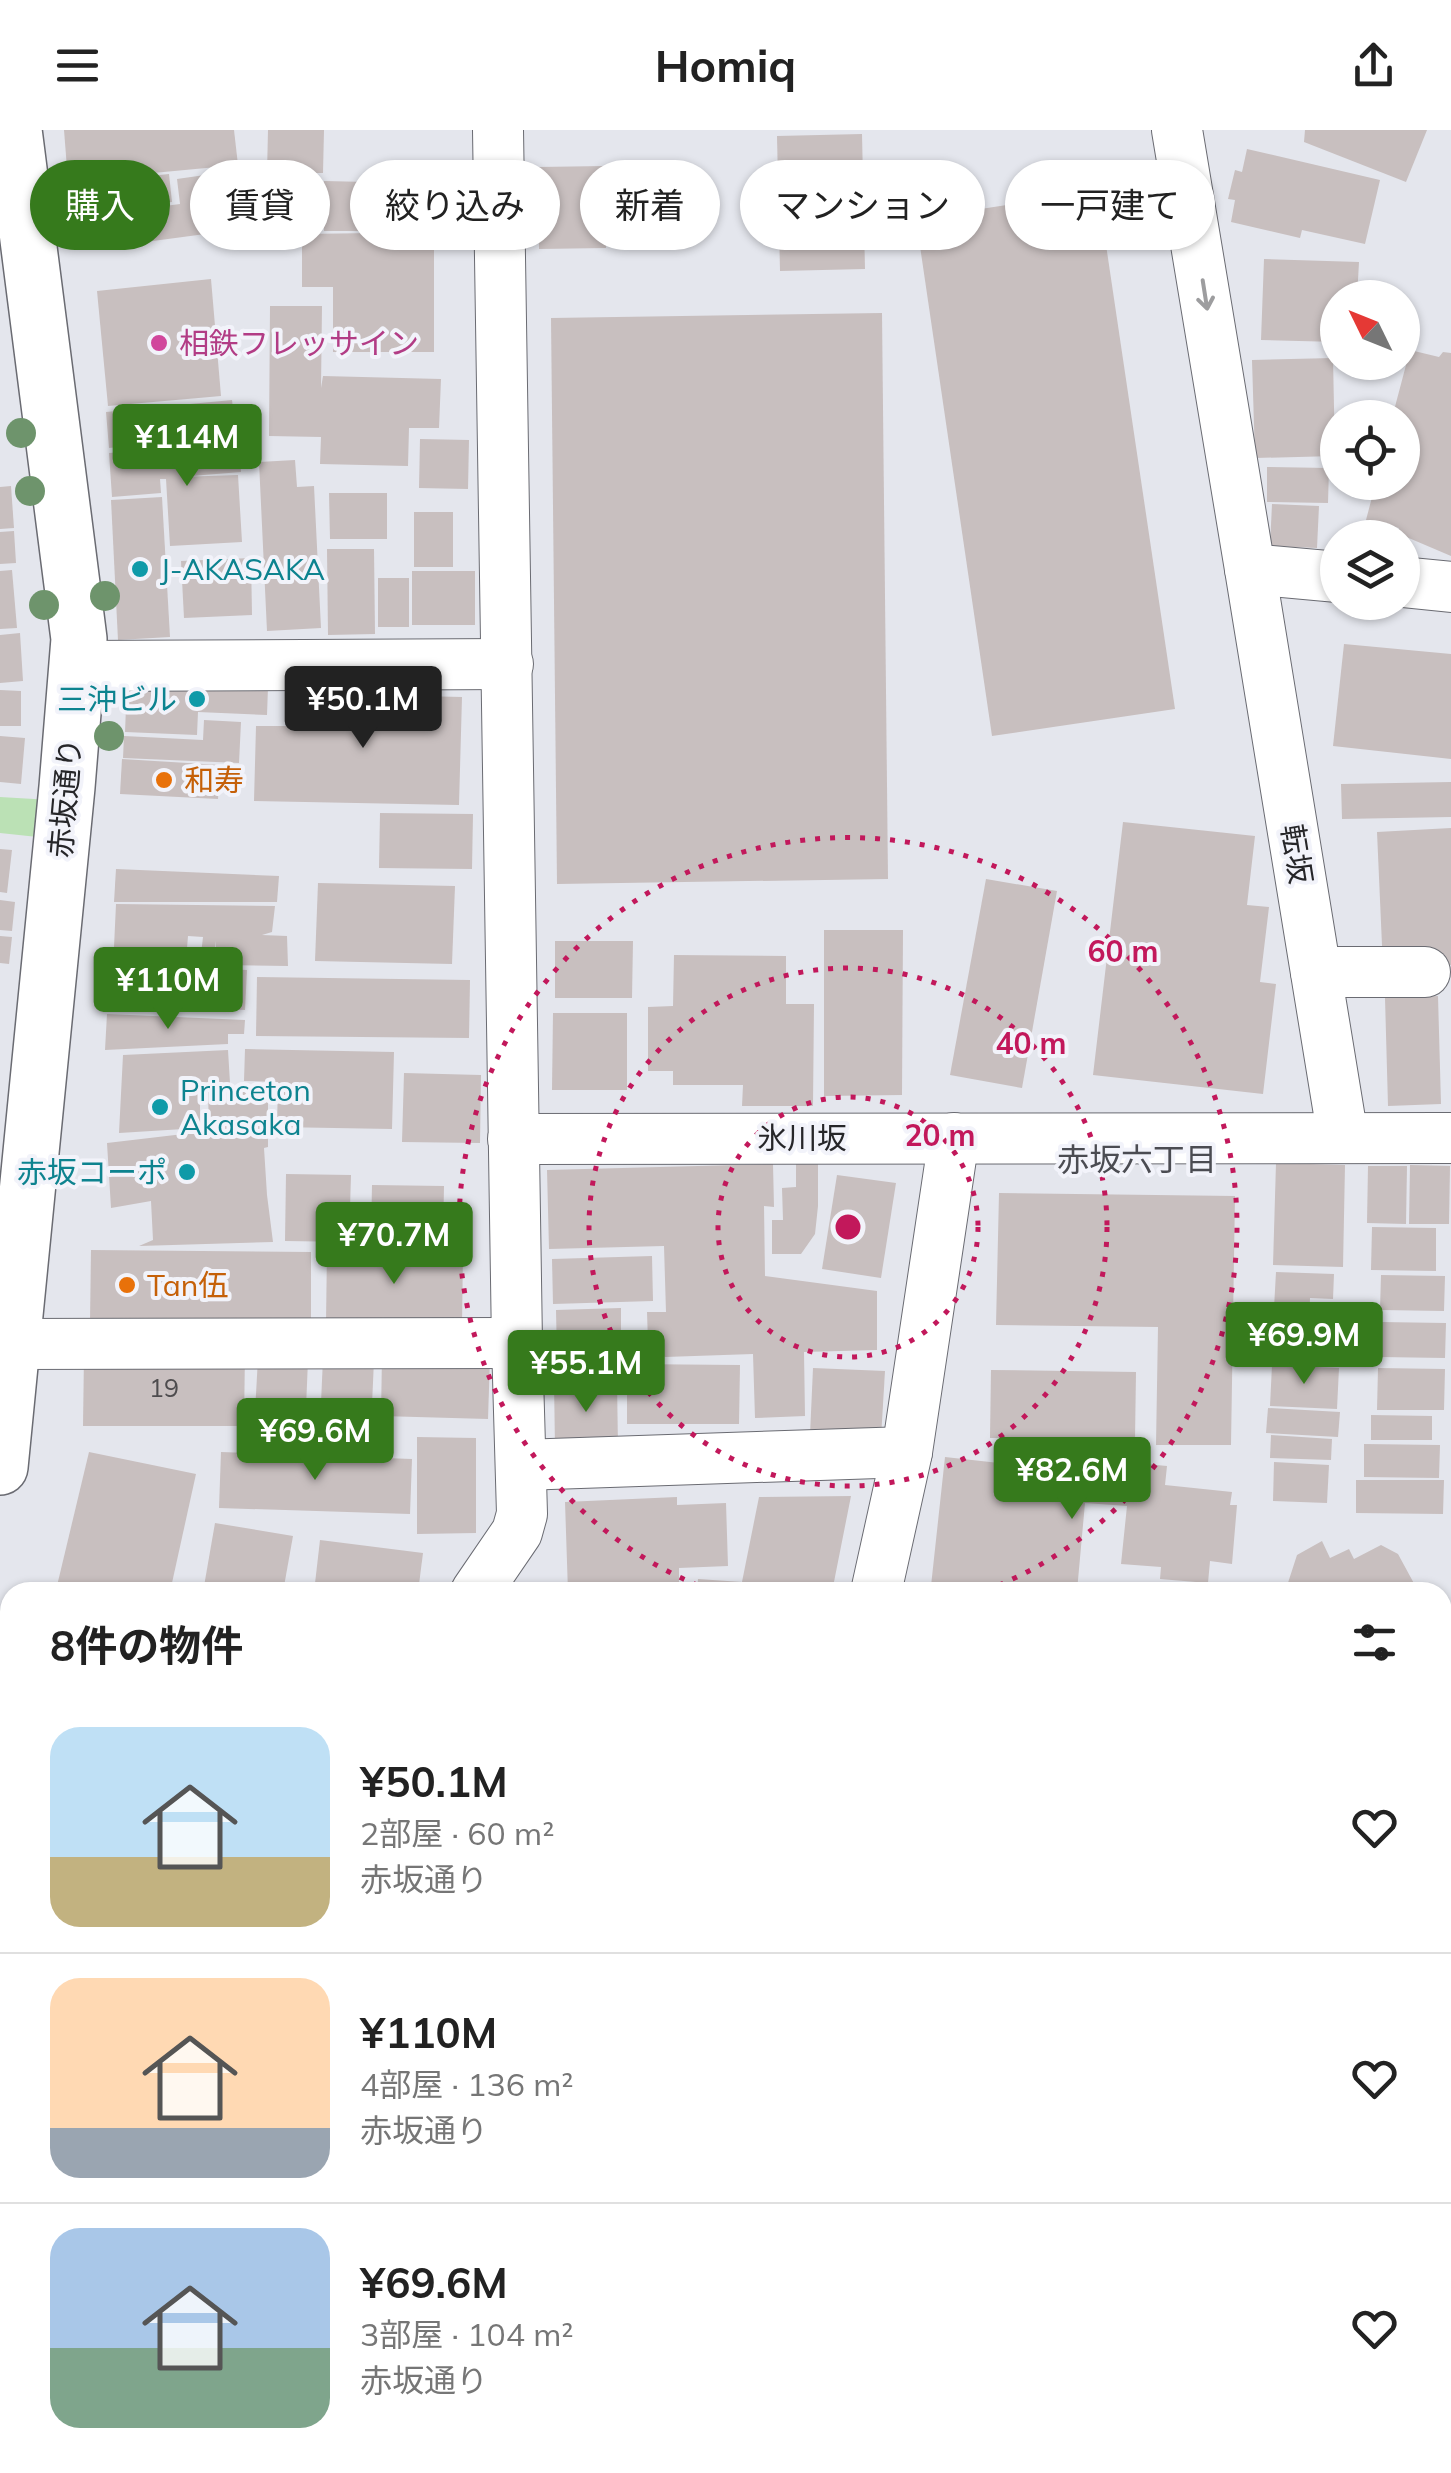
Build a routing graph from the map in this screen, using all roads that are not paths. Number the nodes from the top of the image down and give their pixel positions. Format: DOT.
graph roads {
  1 [pos="14,130"];
  2 [pos="498,130"];
  3 [pos="1177,130"];
  4 [pos="1250,569"];
  5 [pos="1320,575"];
  6 [pos="1420,584"];
  7 [pos="1451,587"];
  8 [pos="508,664"];
  9 [pos="77,666"];
  10 [pos="1316,972"];
  11 [pos="1426,972"];
  12 [pos="954,1138"];
  13 [pos="1344,1138"];
  14 [pos="1451,1138"];
  15 [pos="514,1139"];
  16 [pos="516,1343"];
  17 [pos="11,1344"];
  18 [pos="2,1408"];
  19 [pos="907,1452"];
  20 [pos="521,1465"];
  21 [pos="0,1467"];
  22 [pos="483,1582"];
  23 [pos="878,1582"];
  1 -- 9 [label="main road, 赤坂通り"];
  2 -- 8 [label="street"];
  3 -- 4 [label="street, 転坂, one-way"];
  4 -- 5 [label="street"];
  4 -- 10 [label="street, 転坂"];
  6 -- 7 [label="street"];
  8 -- 9 [label="street"];
  8 -- 15 [label="street"];
  9 -- 17 [label="main road, 赤坂通り"];
  10 -- 11 [label="street"];
  10 -- 13 [label="street, 転坂"];
  12 -- 13 [label="street, 氷川坂"];
  12 -- 15 [label="street, 氷川坂"];
  12 -- 19 [label="street"];
  13 -- 14 [label="street, 氷川坂"];
  15 -- 16 [label="street"];
  16 -- 17 [label="street"];
  16 -- 20 [label="street"];
  17 -- 18 [label="main road, 赤坂通り"];
  18 -- 21 [label="main road, 赤坂通り"];
  19 -- 20 [label="street"];
  19 -- 23 [label="street"];
  20 -- 22 [label="street"];
}
